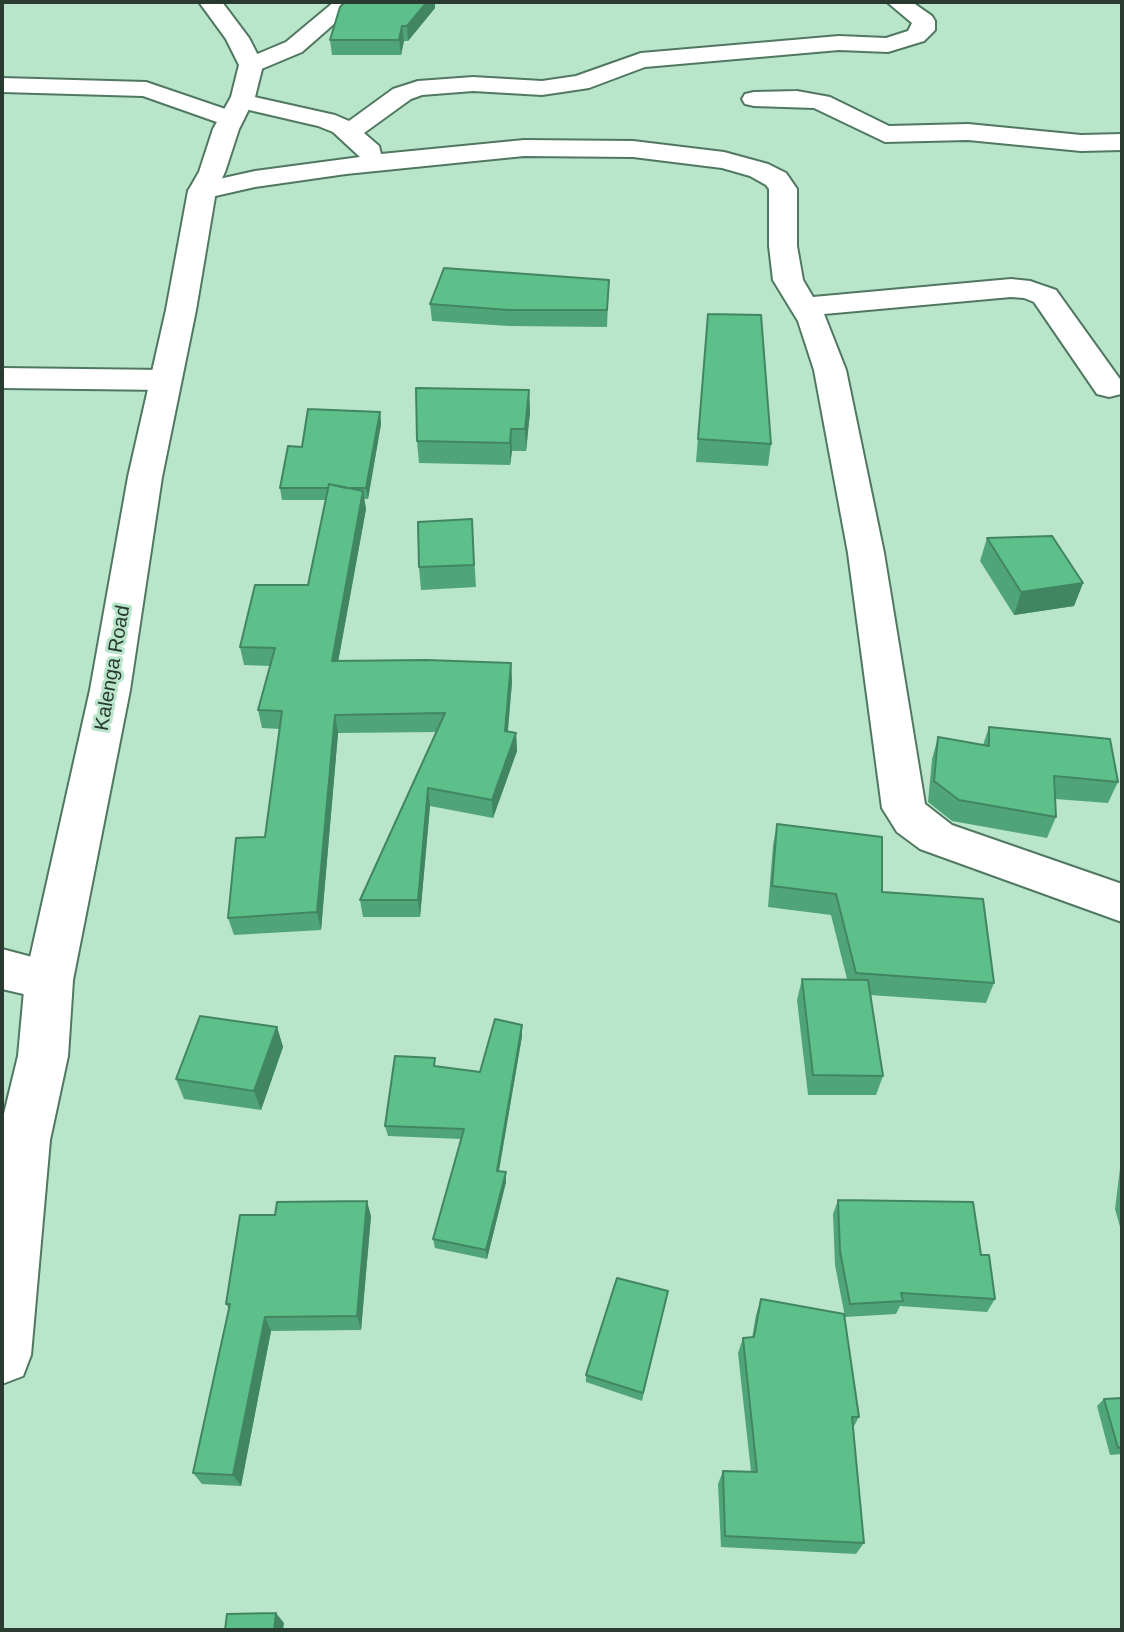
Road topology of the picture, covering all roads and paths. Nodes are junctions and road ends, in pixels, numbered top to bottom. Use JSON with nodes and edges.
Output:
{"nodes":[{"id":1,"x":210,"y":2,"type":"edge"},
{"id":2,"x":348,"y":2,"type":"edge"},
{"id":3,"x":898,"y":2,"type":"edge"},
{"id":4,"x":2,"y":85,"type":"edge"},
{"id":5,"x":241,"y":95,"type":"junction"},
{"id":6,"x":754,"y":99,"type":"dead end"},
{"id":7,"x":348,"y":133,"type":"junction"},
{"id":8,"x":1122,"y":142,"type":"edge"},
{"id":9,"x":381,"y":162,"type":"junction"},
{"id":10,"x":202,"y":191,"type":"junction"},
{"id":11,"x":804,"y":307,"type":"junction"},
{"id":12,"x":2,"y":378,"type":"edge"},
{"id":13,"x":165,"y":380,"type":"junction"},
{"id":14,"x":1109,"y":387,"type":"dead end"},
{"id":15,"x":1122,"y":903,"type":"edge"},
{"id":16,"x":2,"y":969,"type":"edge"},
{"id":17,"x":49,"y":980,"type":"junction"},
{"id":18,"x":13,"y":1138,"type":"edge"},
{"id":19,"x":2,"y":1355,"type":"edge"}],
"edges":[{"from":1,"to":5,"type":"street"},
{"from":2,"to":5,"type":"street"},
{"from":3,"to":7,"type":"street"},
{"from":4,"to":5,"type":"street"},
{"from":5,"to":7,"type":"street"},
{"from":5,"to":10,"type":"street","name":"Kalenga Road"},
{"from":6,"to":8,"type":"street"},
{"from":7,"to":9,"type":"street"},
{"from":9,"to":10,"type":"street"},
{"from":9,"to":11,"type":"street"},
{"from":10,"to":13,"type":"street","name":"Kalenga Road"},
{"from":11,"to":14,"type":"street"},
{"from":11,"to":15,"type":"street"},
{"from":12,"to":13,"type":"street"},
{"from":13,"to":17,"type":"street","name":"Kalenga Road"},
{"from":16,"to":17,"type":"street"},
{"from":17,"to":18,"type":"street","name":"Kalenga Road"},
{"from":18,"to":19,"type":"street","name":"Kalenga Road"}]}
